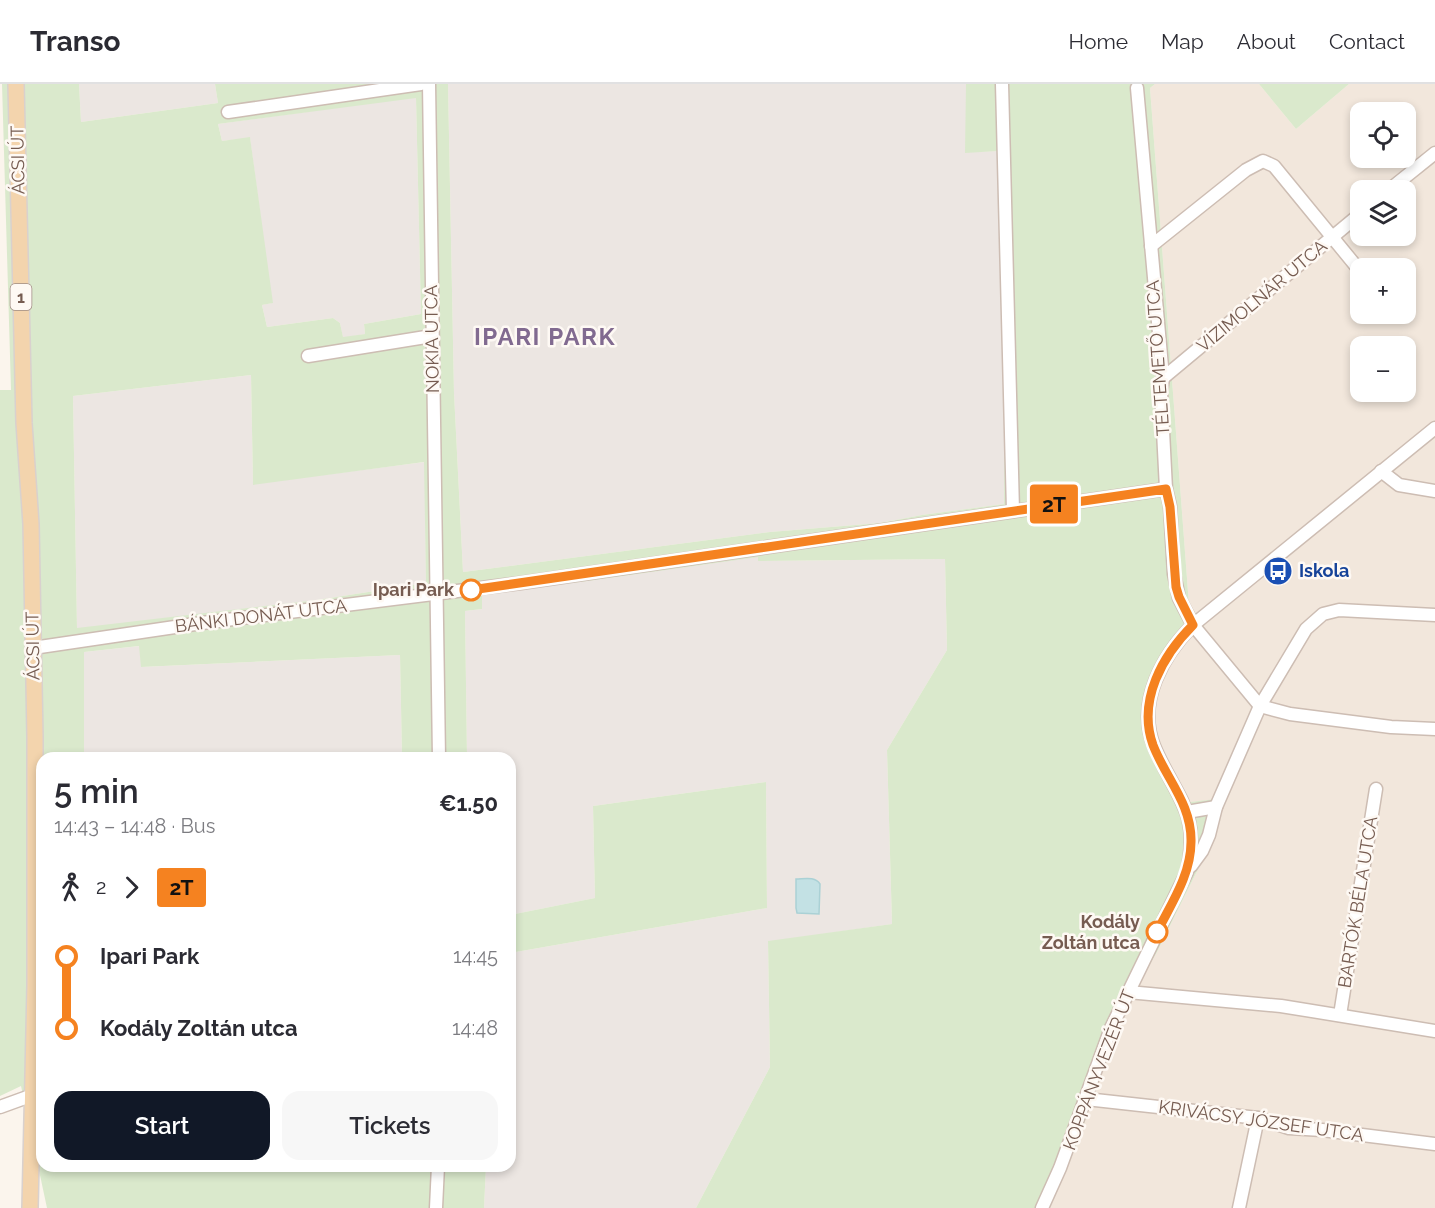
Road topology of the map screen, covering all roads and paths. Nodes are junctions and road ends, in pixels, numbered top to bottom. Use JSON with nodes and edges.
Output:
{"nodes":[{"id":1,"x":16,"y":84,"type":"edge"},
{"id":2,"x":421,"y":84,"type":"edge"},
{"id":3,"x":429,"y":84,"type":"edge"},
{"id":4,"x":1002,"y":84,"type":"edge"},
{"id":5,"x":1137,"y":88,"type":"dead end"},
{"id":6,"x":228,"y":112,"type":"dead end"},
{"id":7,"x":1435,"y":153,"type":"edge"},
{"id":8,"x":1401,"y":180,"type":"edge"},
{"id":9,"x":1350,"y":222,"type":"edge"},
{"id":10,"x":1333,"y":236,"type":"junction"},
{"id":11,"x":1151,"y":246,"type":"junction"},
{"id":12,"x":1350,"y":258,"type":"edge"},
{"id":13,"x":432,"y":336,"type":"junction"},
{"id":14,"x":308,"y":356,"type":"dead end"},
{"id":15,"x":1163,"y":378,"type":"junction"},
{"id":16,"x":1435,"y":428,"type":"edge"},
{"id":17,"x":1381,"y":471,"type":"junction"},
{"id":18,"x":1166,"y":489,"type":"junction"},
{"id":19,"x":1435,"y":491,"type":"edge"},
{"id":20,"x":1013,"y":510,"type":"junction"},
{"id":21,"x":435,"y":593,"type":"junction"},
{"id":22,"x":1435,"y":615,"type":"edge"},
{"id":23,"x":1193,"y":625,"type":"junction"},
{"id":24,"x":33,"y":648,"type":"junction"},
{"id":25,"x":1260,"y":706,"type":"junction"},
{"id":26,"x":1435,"y":729,"type":"edge"},
{"id":27,"x":439,"y":752,"type":"edge"},
{"id":28,"x":1376,"y":789,"type":"dead end"},
{"id":29,"x":1216,"y":807,"type":"junction"},
{"id":30,"x":1187,"y":812,"type":"junction"},
{"id":31,"x":1187,"y":872,"type":"junction"},
{"id":32,"x":1128,"y":992,"type":"junction"},
{"id":33,"x":1340,"y":1015,"type":"junction"},
{"id":34,"x":1435,"y":1031,"type":"edge"},
{"id":35,"x":33,"y":1095,"type":"junction"},
{"id":36,"x":1086,"y":1099,"type":"junction"},
{"id":37,"x":0,"y":1107,"type":"edge"},
{"id":38,"x":1258,"y":1118,"type":"junction"},
{"id":39,"x":1435,"y":1144,"type":"edge"},
{"id":40,"x":438,"y":1172,"type":"edge"},
{"id":41,"x":30,"y":1208,"type":"edge"},
{"id":42,"x":436,"y":1208,"type":"edge"},
{"id":43,"x":1042,"y":1208,"type":"edge"},
{"id":44,"x":1239,"y":1208,"type":"edge"}],
"edges":[{"from":1,"to":24,"type":"main road","name":"ÁCSI ÚT","number":"1"},
{"from":2,"to":6,"type":"street"},
{"from":3,"to":13,"type":"street","name":"NOKIA UTCA"},
{"from":4,"to":20,"type":"street"},
{"from":5,"to":11,"type":"street","name":"TÉLTEMETŐ UTCA"},
{"from":7,"to":8,"type":"street"},
{"from":9,"to":10,"type":"street","name":"VÍZIMOLNÁR UTCA"},
{"from":10,"to":11,"type":"street"},
{"from":10,"to":12,"type":"street"},
{"from":10,"to":15,"type":"street","name":"VÍZIMOLNÁR UTCA"},
{"from":11,"to":15,"type":"street","name":"TÉLTEMETŐ UTCA"},
{"from":13,"to":14,"type":"street"},
{"from":13,"to":21,"type":"street","name":"NOKIA UTCA"},
{"from":15,"to":18,"type":"street","name":"TÉLTEMETŐ UTCA"},
{"from":16,"to":17,"type":"street","name":"KOPPÁNYVEZÉR ÚT"},
{"from":17,"to":19,"type":"street"},
{"from":17,"to":23,"type":"street","name":"KOPPÁNYVEZÉR ÚT"},
{"from":18,"to":20,"type":"street","name":"BÁNKI DONÁT UTCA"},
{"from":18,"to":23,"type":"street","name":"TÉLTEMETŐ UTCA"},
{"from":20,"to":21,"type":"street","name":"BÁNKI DONÁT UTCA"},
{"from":21,"to":24,"type":"street","name":"BÁNKI DONÁT UTCA"},
{"from":21,"to":27,"type":"street","name":"NOKIA UTCA"},
{"from":22,"to":25,"type":"street"},
{"from":23,"to":25,"type":"street","name":"TÉLTEMETŐ UTCA"},
{"from":23,"to":30,"type":"street","name":"KOPPÁNYVEZÉR ÚT"},
{"from":24,"to":35,"type":"main road","name":"ÁCSI ÚT","number":"1"},
{"from":25,"to":26,"type":"street"},
{"from":25,"to":29,"type":"street"},
{"from":28,"to":33,"type":"street","name":"BARTÓK BÉLA UTCA"},
{"from":29,"to":30,"type":"street"},
{"from":29,"to":31,"type":"street"},
{"from":30,"to":31,"type":"street","name":"KOPPÁNYVEZÉR ÚT"},
{"from":31,"to":32,"type":"street","name":"KOPPÁNYVEZÉR ÚT"},
{"from":32,"to":33,"type":"street"},
{"from":32,"to":36,"type":"street","name":"KOPPÁNYVEZÉR ÚT"},
{"from":33,"to":34,"type":"street"},
{"from":35,"to":37,"type":"street"},
{"from":35,"to":41,"type":"main road","name":"ÁCSI ÚT","number":"1"},
{"from":36,"to":38,"type":"street","name":"KRIVÁCSY JÓZSEF UTCA"},
{"from":36,"to":43,"type":"street","name":"KOPPÁNYVEZÉR ÚT"},
{"from":38,"to":39,"type":"street","name":"KRIVÁCSY JÓZSEF UTCA"},
{"from":38,"to":44,"type":"street"},
{"from":40,"to":42,"type":"street"}]}
